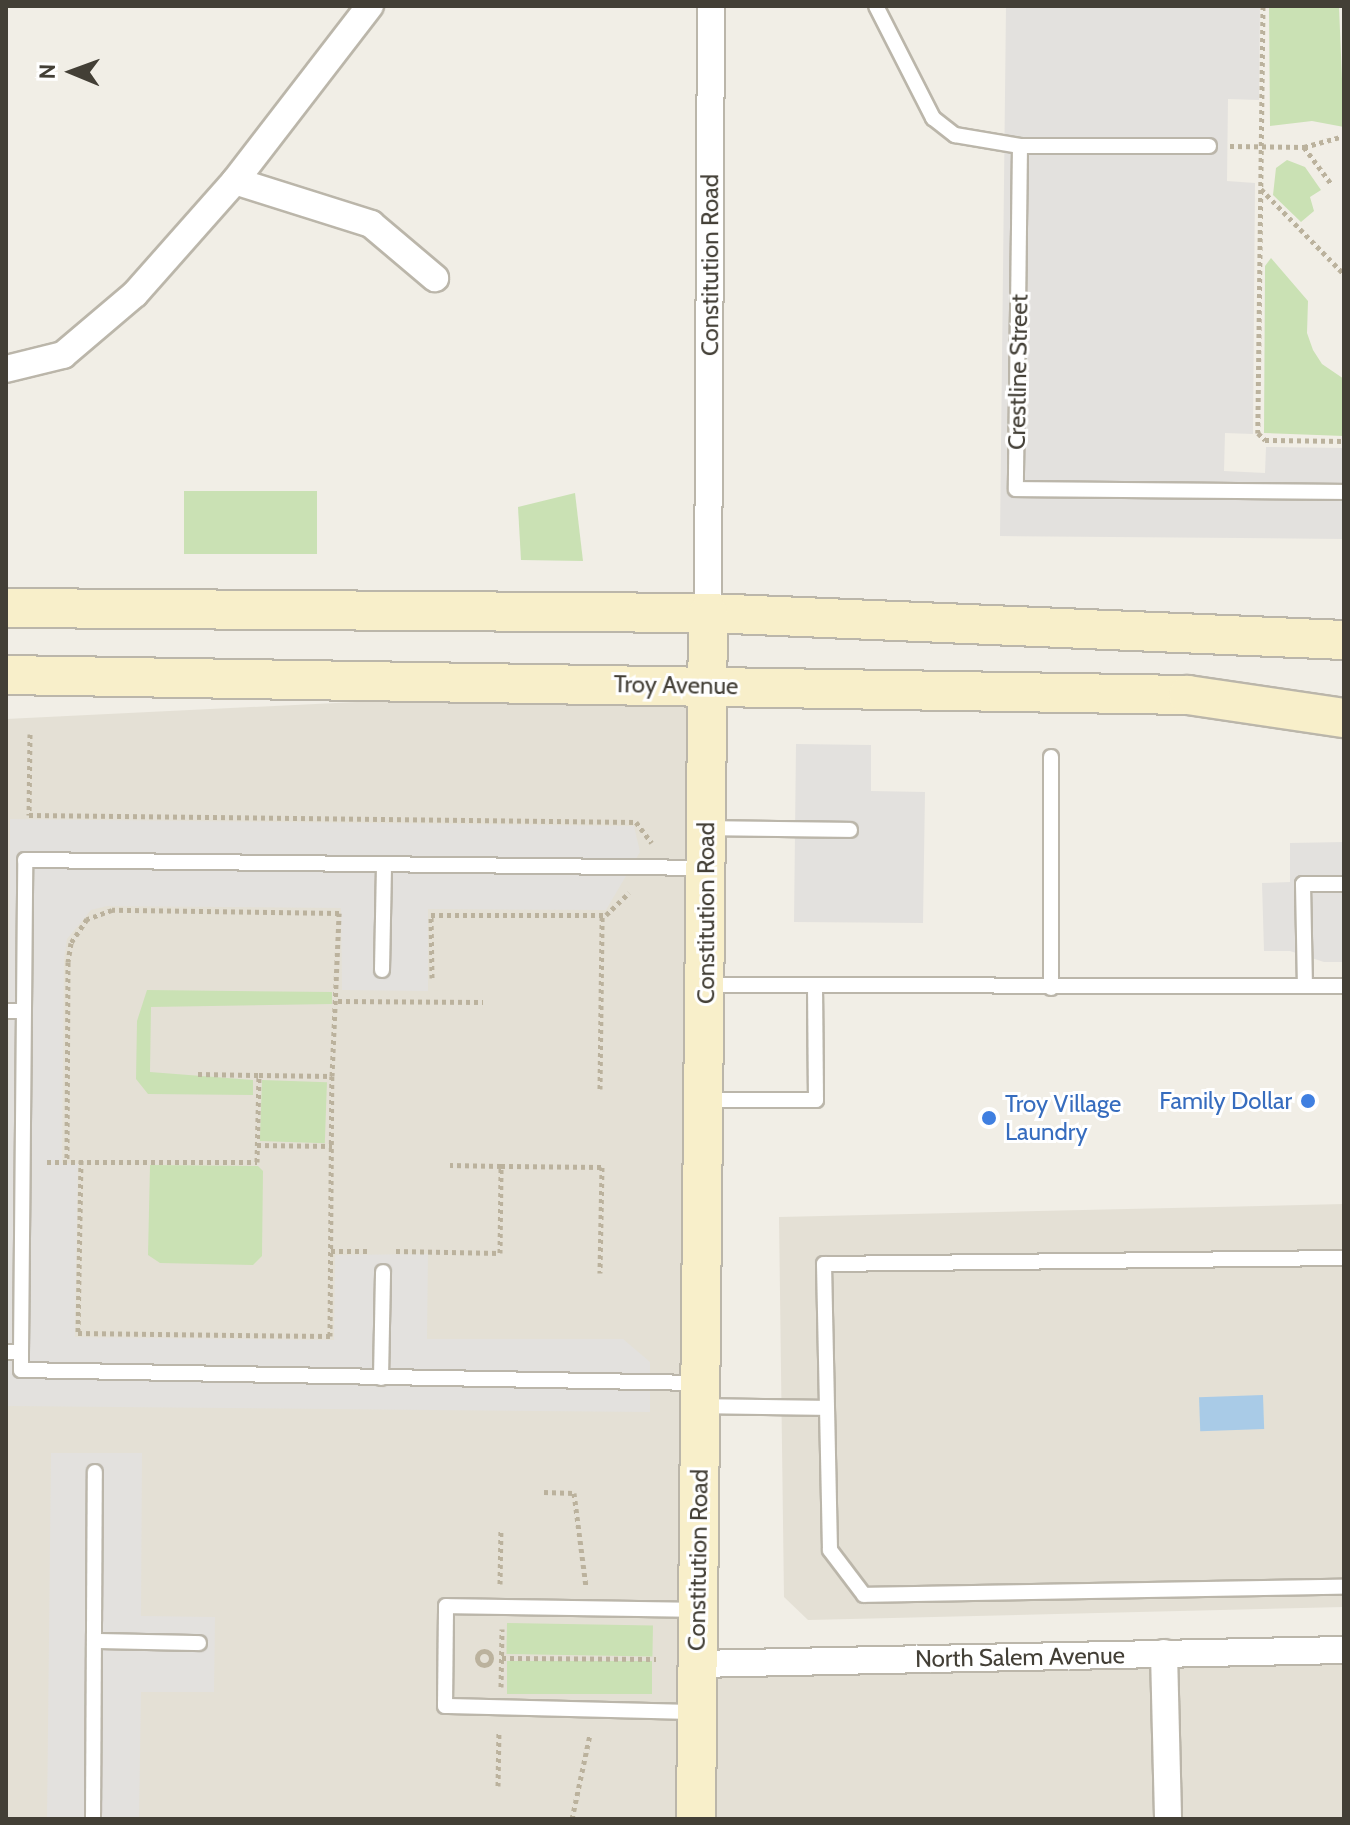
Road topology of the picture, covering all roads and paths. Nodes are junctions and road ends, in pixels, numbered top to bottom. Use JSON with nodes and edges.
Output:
{"nodes":[{"id":1,"x":370,"y":6,"type":"edge"},
{"id":2,"x":711,"y":6,"type":"edge"},
{"id":3,"x":876,"y":6,"type":"edge"},
{"id":4,"x":1263,"y":6,"type":"edge"},
{"id":5,"x":1344,"y":136,"type":"edge"},
{"id":6,"x":1020,"y":146,"type":"junction"},
{"id":7,"x":1209,"y":146,"type":"joint"},
{"id":8,"x":1262,"y":146,"type":"junction"},
{"id":9,"x":1304,"y":147,"type":"junction"},
{"id":10,"x":235,"y":181,"type":"junction"},
{"id":11,"x":1332,"y":185,"type":"dead end"},
{"id":12,"x":1261,"y":189,"type":"junction"},
{"id":13,"x":1344,"y":274,"type":"edge"},
{"id":14,"x":435,"y":278,"type":"dead end"},
{"id":15,"x":6,"y":369,"type":"edge"},
{"id":16,"x":1344,"y":441,"type":"edge"},
{"id":17,"x":1344,"y":492,"type":"edge"},
{"id":18,"x":6,"y":608,"type":"edge"},
{"id":19,"x":708,"y":613,"type":"junction"},
{"id":20,"x":1344,"y":640,"type":"edge"},
{"id":21,"x":6,"y":675,"type":"edge"},
{"id":22,"x":707,"y":685,"type":"junction"},
{"id":23,"x":1344,"y":718,"type":"edge"},
{"id":24,"x":30,"y":734,"type":"dead end"},
{"id":25,"x":1051,"y":757,"type":"dead end"},
{"id":26,"x":706,"y":828,"type":"junction"},
{"id":27,"x":850,"y":830,"type":"dead end"},
{"id":28,"x":661,"y":845,"type":"dead end"},
{"id":29,"x":384,"y":864,"type":"junction"},
{"id":30,"x":706,"y":868,"type":"junction"},
{"id":31,"x":1344,"y":884,"type":"edge"},
{"id":32,"x":641,"y":893,"type":"dead end"},
{"id":33,"x":602,"y":915,"type":"junction"},
{"id":34,"x":382,"y":970,"type":"dead end"},
{"id":35,"x":432,"y":978,"type":"dead end"},
{"id":36,"x":705,"y":985,"type":"junction"},
{"id":37,"x":815,"y":986,"type":"junction"},
{"id":38,"x":1305,"y":986,"type":"junction"},
{"id":39,"x":1344,"y":986,"type":"edge"},
{"id":40,"x":1051,"y":988,"type":"junction"},
{"id":41,"x":338,"y":1001,"type":"junction"},
{"id":42,"x":483,"y":1002,"type":"dead end"},
{"id":43,"x":6,"y":1011,"type":"edge"},
{"id":44,"x":23,"y":1011,"type":"junction"},
{"id":45,"x":198,"y":1074,"type":"dead end"},
{"id":46,"x":259,"y":1075,"type":"junction"},
{"id":47,"x":332,"y":1076,"type":"junction"},
{"id":48,"x":600,"y":1089,"type":"dead end"},
{"id":49,"x":705,"y":1100,"type":"junction"},
{"id":50,"x":257,"y":1145,"type":"junction"},
{"id":51,"x":332,"y":1146,"type":"junction"},
{"id":52,"x":81,"y":1160,"type":"junction"},
{"id":53,"x":450,"y":1165,"type":"dead end"},
{"id":54,"x":501,"y":1166,"type":"junction"},
{"id":55,"x":331,"y":1251,"type":"junction"},
{"id":56,"x":377,"y":1251,"type":"dead end"},
{"id":57,"x":393,"y":1251,"type":"dead end"},
{"id":58,"x":1344,"y":1258,"type":"edge"},
{"id":59,"x":383,"y":1272,"type":"dead end"},
{"id":60,"x":600,"y":1273,"type":"dead end"},
{"id":61,"x":14,"y":1352,"type":"edge"},
{"id":62,"x":381,"y":1378,"type":"junction"},
{"id":63,"x":700,"y":1395,"type":"junction"},
{"id":64,"x":826,"y":1408,"type":"junction"},
{"id":65,"x":95,"y":1472,"type":"dead end"},
{"id":66,"x":544,"y":1492,"type":"dead end"},
{"id":67,"x":501,"y":1529,"type":"dead end"},
{"id":68,"x":1344,"y":1587,"type":"edge"},
{"id":69,"x":500,"y":1607,"type":"junction"},
{"id":70,"x":588,"y":1608,"type":"junction"},
{"id":71,"x":698,"y":1610,"type":"junction"},
{"id":72,"x":487,"y":1625,"type":"dead end"},
{"id":73,"x":499,"y":1625,"type":"junction"},
{"id":74,"x":94,"y":1641,"type":"junction"},
{"id":75,"x":199,"y":1643,"type":"dead end"},
{"id":76,"x":1344,"y":1650,"type":"edge"},
{"id":77,"x":1164,"y":1653,"type":"junction"},
{"id":78,"x":502,"y":1658,"type":"junction"},
{"id":79,"x":656,"y":1659,"type":"dead end"},
{"id":80,"x":697,"y":1664,"type":"junction"},
{"id":81,"x":486,"y":1691,"type":"dead end"},
{"id":82,"x":499,"y":1691,"type":"junction"},
{"id":83,"x":499,"y":1707,"type":"junction"},
{"id":84,"x":595,"y":1709,"type":"junction"},
{"id":85,"x":696,"y":1712,"type":"junction"},
{"id":86,"x":498,"y":1786,"type":"dead end"},
{"id":87,"x":93,"y":1819,"type":"edge"},
{"id":88,"x":572,"y":1819,"type":"edge"},
{"id":89,"x":696,"y":1819,"type":"edge"},
{"id":90,"x":1168,"y":1819,"type":"edge"}],
"edges":[{"from":1,"to":10,"type":"street"},
{"from":2,"to":19,"type":"street","name":"Constitution Road"},
{"from":3,"to":6,"type":"lane"},
{"from":4,"to":8,"type":"path"},
{"from":5,"to":9,"type":"path"},
{"from":6,"to":7,"type":"lane"},
{"from":6,"to":17,"type":"lane","name":"Crestline Street"},
{"from":7,"to":8,"type":"path"},
{"from":8,"to":9,"type":"path"},
{"from":8,"to":12,"type":"path"},
{"from":9,"to":11,"type":"path"},
{"from":10,"to":14,"type":"street"},
{"from":10,"to":15,"type":"street"},
{"from":12,"to":13,"type":"path"},
{"from":12,"to":16,"type":"path"},
{"from":18,"to":19,"type":"main road"},
{"from":19,"to":20,"type":"main road"},
{"from":19,"to":22,"type":"main road","name":"Constitution Road"},
{"from":21,"to":22,"type":"main road","name":"Troy Avenue"},
{"from":22,"to":23,"type":"main road","name":"Troy Avenue"},
{"from":22,"to":26,"type":"main road","name":"Constitution Road"},
{"from":24,"to":28,"type":"path"},
{"from":25,"to":40,"type":"lane"},
{"from":26,"to":27,"type":"lane"},
{"from":26,"to":30,"type":"main road","name":"Constitution Road"},
{"from":29,"to":30,"type":"lane"},
{"from":29,"to":34,"type":"lane"},
{"from":29,"to":44,"type":"lane"},
{"from":30,"to":36,"type":"main road","name":"Constitution Road"},
{"from":31,"to":38,"type":"lane"},
{"from":32,"to":33,"type":"path"},
{"from":33,"to":35,"type":"path"},
{"from":33,"to":48,"type":"path"},
{"from":36,"to":37,"type":"lane"},
{"from":36,"to":49,"type":"main road","name":"Constitution Road"},
{"from":37,"to":40,"type":"lane"},
{"from":37,"to":49,"type":"lane"},
{"from":38,"to":39,"type":"lane"},
{"from":38,"to":40,"type":"lane"},
{"from":41,"to":42,"type":"path"},
{"from":41,"to":47,"type":"path"},
{"from":41,"to":52,"type":"path"},
{"from":43,"to":44,"type":"lane"},
{"from":44,"to":61,"type":"lane"},
{"from":45,"to":46,"type":"path"},
{"from":46,"to":47,"type":"path"},
{"from":46,"to":50,"type":"path"},
{"from":47,"to":51,"type":"path"},
{"from":49,"to":63,"type":"main road","name":"Constitution Road"},
{"from":50,"to":51,"type":"path"},
{"from":50,"to":52,"type":"path"},
{"from":51,"to":55,"type":"path"},
{"from":52,"to":55,"type":"path"},
{"from":53,"to":54,"type":"path"},
{"from":54,"to":57,"type":"path"},
{"from":54,"to":60,"type":"path"},
{"from":55,"to":56,"type":"path"},
{"from":58,"to":64,"type":"lane"},
{"from":59,"to":62,"type":"lane"},
{"from":61,"to":62,"type":"lane"},
{"from":62,"to":63,"type":"lane"},
{"from":63,"to":64,"type":"lane"},
{"from":63,"to":71,"type":"main road","name":"Constitution Road"},
{"from":64,"to":68,"type":"lane"},
{"from":65,"to":74,"type":"lane"},
{"from":66,"to":70,"type":"path"},
{"from":67,"to":69,"type":"path"},
{"from":69,"to":70,"type":"lane"},
{"from":69,"to":73,"type":"path"},
{"from":69,"to":83,"type":"lane"},
{"from":70,"to":71,"type":"lane"},
{"from":71,"to":80,"type":"main road","name":"Constitution Road"},
{"from":72,"to":73,"type":"path"},
{"from":73,"to":78,"type":"path"},
{"from":74,"to":75,"type":"lane"},
{"from":74,"to":87,"type":"lane"},
{"from":76,"to":77,"type":"street","name":"North Salem Avenue"},
{"from":77,"to":80,"type":"street","name":"North Salem Avenue"},
{"from":77,"to":90,"type":"street"},
{"from":78,"to":79,"type":"path"},
{"from":78,"to":82,"type":"path"},
{"from":80,"to":85,"type":"main road","name":"Constitution Road"},
{"from":81,"to":82,"type":"path"},
{"from":82,"to":83,"type":"path"},
{"from":83,"to":84,"type":"lane"},
{"from":83,"to":86,"type":"path"},
{"from":84,"to":85,"type":"lane"},
{"from":84,"to":88,"type":"path"},
{"from":85,"to":89,"type":"main road","name":"Constitution Road"}]}
